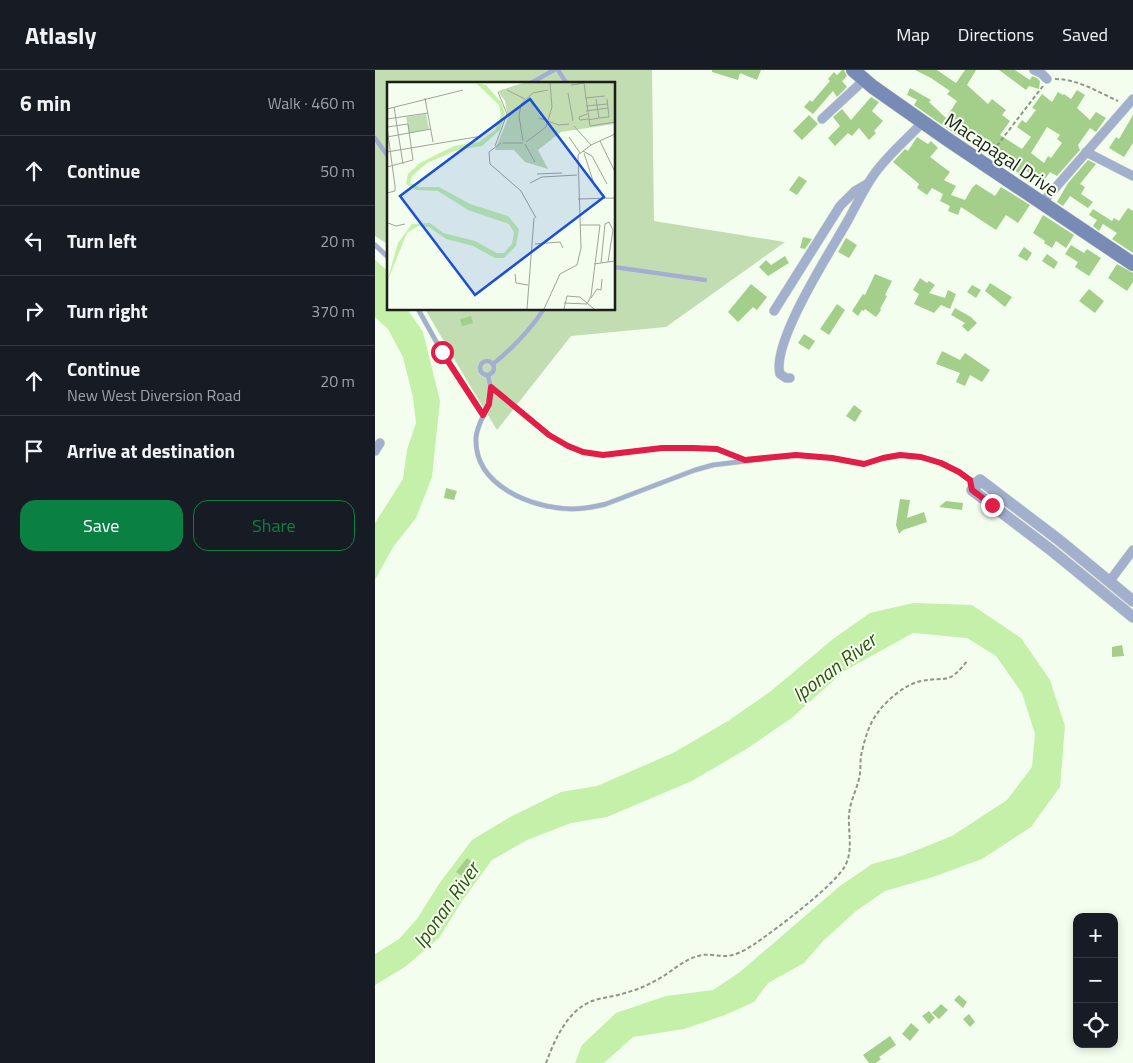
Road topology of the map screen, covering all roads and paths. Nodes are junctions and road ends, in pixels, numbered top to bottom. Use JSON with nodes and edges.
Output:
{"nodes":[{"id":1,"x":554,"y":70,"type":"edge"},
{"id":2,"x":558,"y":70,"type":"edge"},
{"id":3,"x":853,"y":70,"type":"edge"},
{"id":4,"x":1034,"y":70,"type":"edge"},
{"id":5,"x":1047,"y":79,"type":"junction"},
{"id":6,"x":864,"y":80,"type":"junction"},
{"id":7,"x":533,"y":82,"type":"edge"},
{"id":8,"x":566,"y":82,"type":"edge"},
{"id":9,"x":1130,"y":102,"type":"edge"},
{"id":10,"x":823,"y":119,"type":"dead end"},
{"id":11,"x":923,"y":122,"type":"junction"},
{"id":12,"x":375,"y":138,"type":"edge"},
{"id":13,"x":1086,"y":152,"type":"junction"},
{"id":14,"x":387,"y":155,"type":"edge"},
{"id":15,"x":983,"y":164,"type":"junction"},
{"id":16,"x":1133,"y":176,"type":"edge"},
{"id":17,"x":867,"y":184,"type":"junction"},
{"id":18,"x":1041,"y":203,"type":"junction"},
{"id":19,"x":375,"y":245,"type":"edge"},
{"id":20,"x":387,"y":256,"type":"edge"},
{"id":21,"x":1133,"y":264,"type":"edge"},
{"id":22,"x":615,"y":267,"type":"edge"},
{"id":23,"x":705,"y":280,"type":"dead end"},
{"id":24,"x":419,"y":310,"type":"edge"},
{"id":25,"x":544,"y":310,"type":"edge"},
{"id":26,"x":774,"y":311,"type":"dead end"},
{"id":27,"x":493,"y":364,"type":"junction"},
{"id":28,"x":488,"y":376,"type":"junction"},
{"id":29,"x":790,"y":378,"type":"dead end"},
{"id":30,"x":491,"y":387,"type":"junction"},
{"id":31,"x":483,"y":415,"type":"junction"},
{"id":32,"x":745,"y":460,"type":"junction"},
{"id":33,"x":974,"y":483,"type":"junction"},
{"id":34,"x":1133,"y":550,"type":"edge"},
{"id":35,"x":1109,"y":582,"type":"junction"},
{"id":36,"x":1133,"y":601,"type":"edge"},
{"id":37,"x":1133,"y":617,"type":"edge"},
{"id":38,"x":967,"y":661,"type":"dead end"},
{"id":39,"x":546,"y":1063,"type":"edge"}],
"edges":[{"from":1,"to":7,"type":"lane"},
{"from":2,"to":8,"type":"lane"},
{"from":3,"to":6,"type":"main road","name":"Macapagal Drive"},
{"from":4,"to":5,"type":"street"},
{"from":5,"to":9,"type":"path"},
{"from":5,"to":15,"type":"path"},
{"from":6,"to":10,"type":"street"},
{"from":6,"to":11,"type":"main road","name":"Macapagal Drive"},
{"from":9,"to":13,"type":"street"},
{"from":11,"to":15,"type":"main road","name":"Macapagal Drive"},
{"from":11,"to":17,"type":"street"},
{"from":12,"to":14,"type":"lane"},
{"from":13,"to":16,"type":"street"},
{"from":13,"to":18,"type":"street"},
{"from":15,"to":18,"type":"main road","name":"Macapagal Drive"},
{"from":17,"to":26,"type":"street"},
{"from":17,"to":29,"type":"street"},
{"from":18,"to":21,"type":"main road","name":"Macapagal Drive"},
{"from":19,"to":20,"type":"lane"},
{"from":22,"to":23,"type":"lane"},
{"from":24,"to":31,"type":"lane"},
{"from":25,"to":27,"type":"lane"},
{"from":27,"to":28,"type":"lane"},
{"from":27,"to":28,"type":"lane"},
{"from":28,"to":30,"type":"lane"},
{"from":30,"to":31,"type":"lane"},
{"from":30,"to":32,"type":"path"},
{"from":31,"to":32,"type":"lane"},
{"from":32,"to":33,"type":"lane"},
{"from":33,"to":35,"type":"street"},
{"from":33,"to":37,"type":"street"},
{"from":34,"to":35,"type":"street"},
{"from":35,"to":36,"type":"street"},
{"from":38,"to":39,"type":"path"}]}
